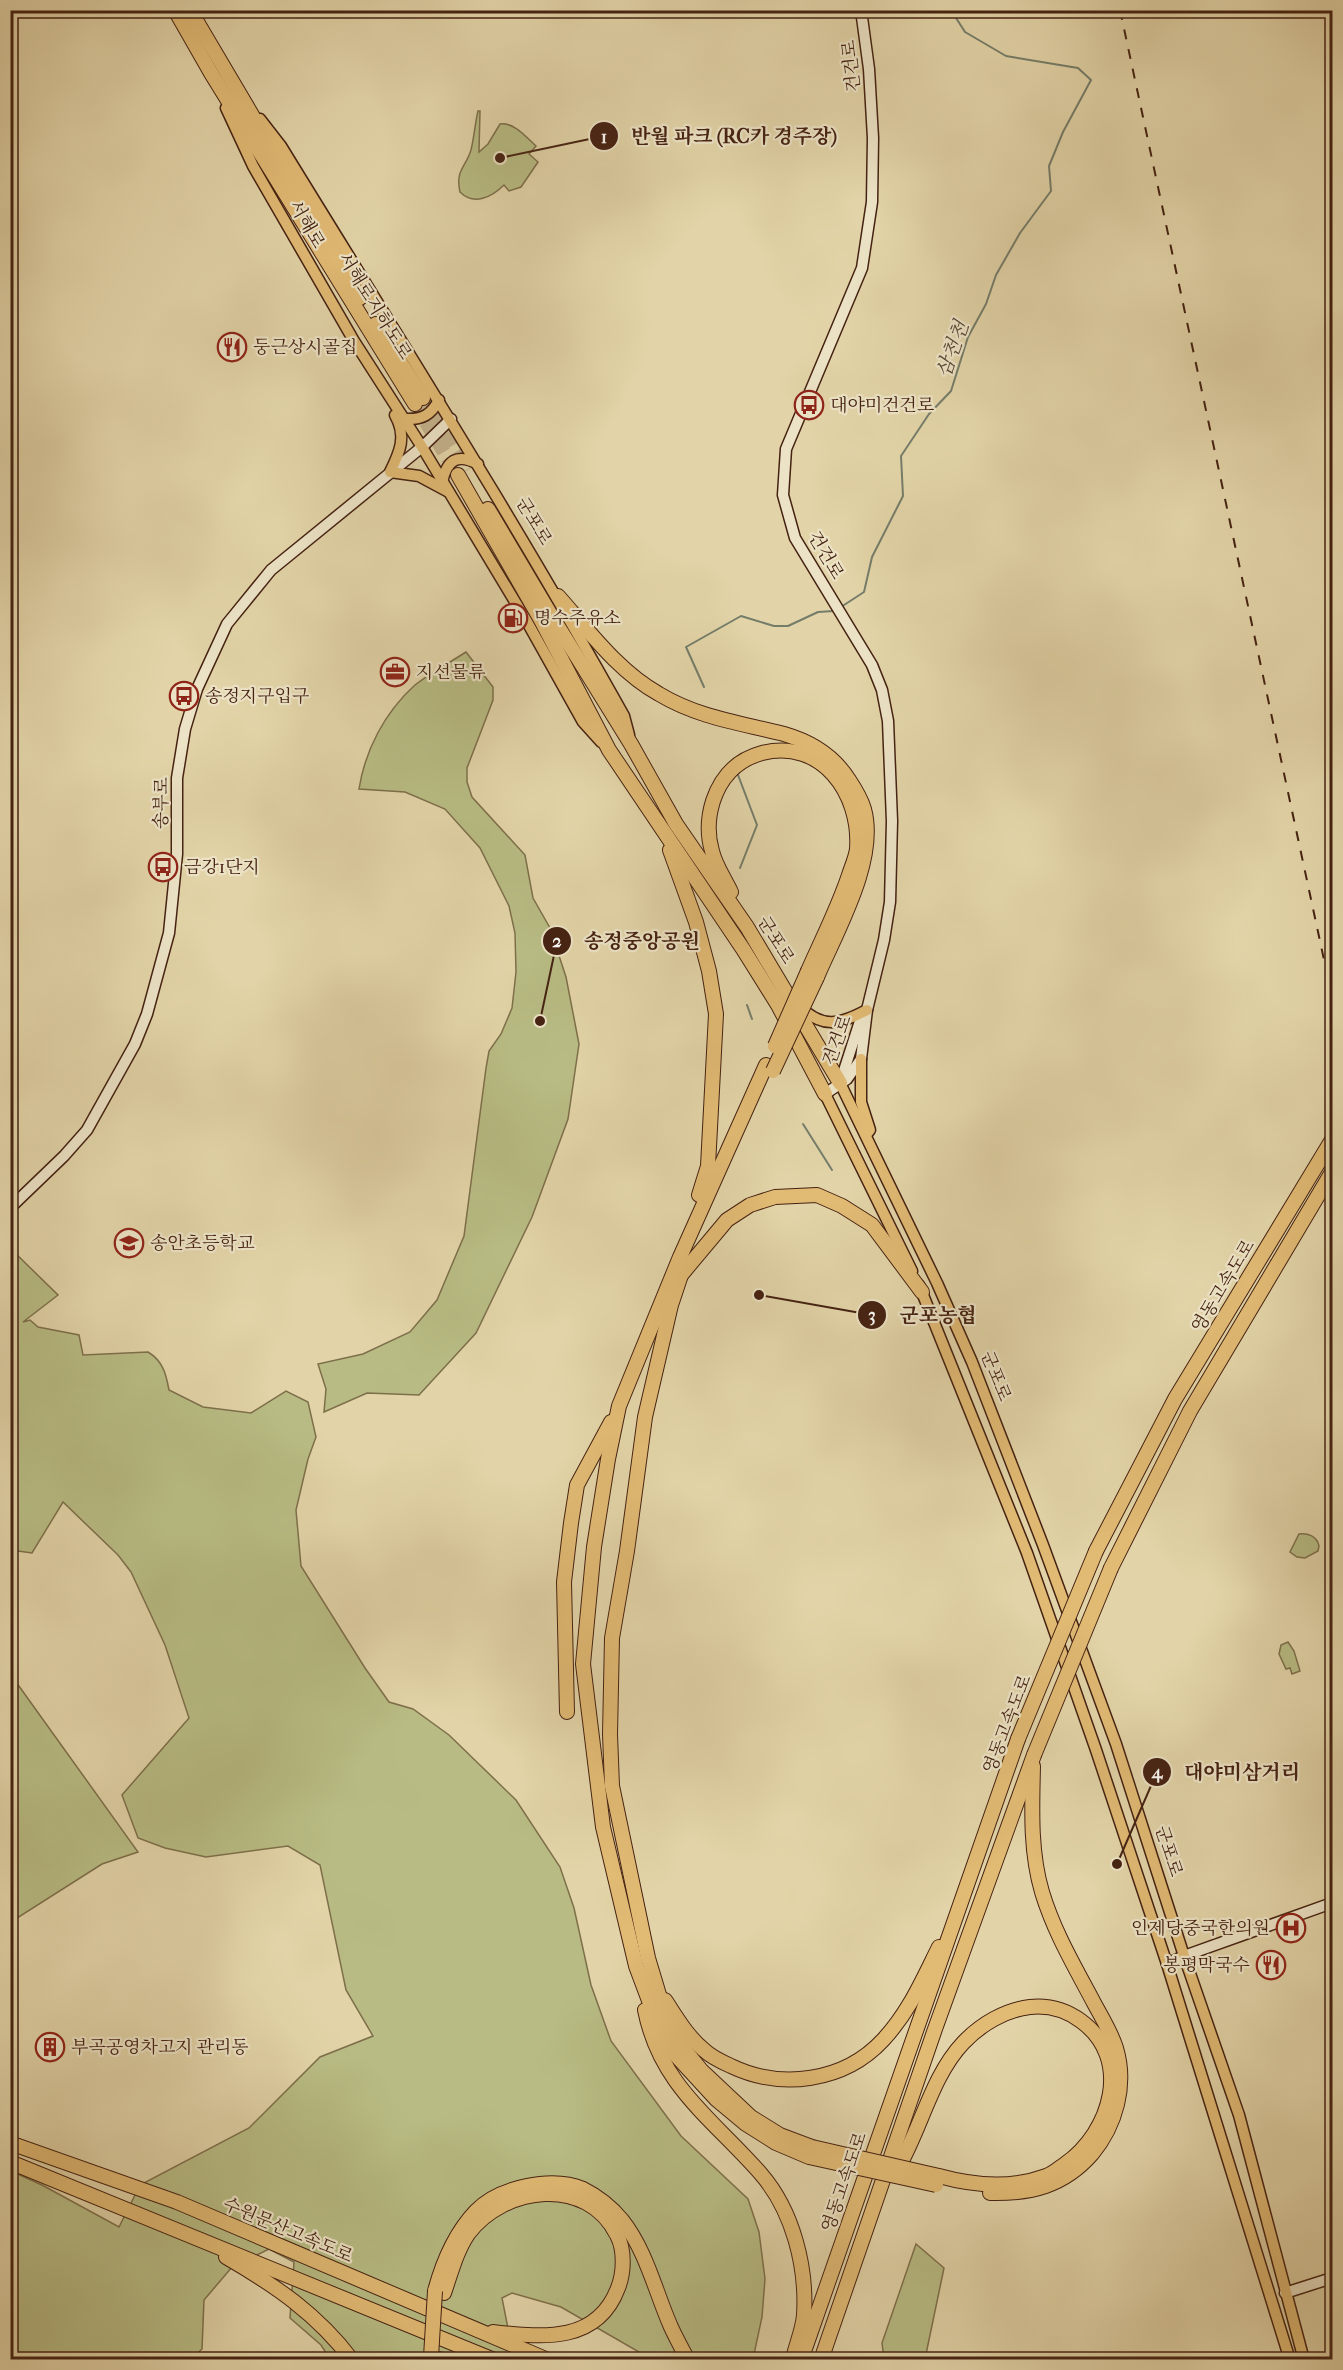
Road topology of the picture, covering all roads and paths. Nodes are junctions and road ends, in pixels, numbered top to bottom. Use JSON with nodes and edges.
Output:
{"nodes":[{"id":1,"x":175,"y":10,"type":"edge"},
{"id":2,"x":190,"y":10,"type":"edge"},
{"id":3,"x":860,"y":11,"type":"edge"},
{"id":4,"x":211,"y":74,"type":"junction"},
{"id":5,"x":228,"y":77,"type":"junction"},
{"id":6,"x":354,"y":340,"type":"junction"},
{"id":7,"x":439,"y":400,"type":"junction"},
{"id":8,"x":405,"y":419,"type":"junction"},
{"id":9,"x":451,"y":419,"type":"junction"},
{"id":10,"x":422,"y":447,"type":"junction"},
{"id":11,"x":468,"y":470,"type":"junction"},
{"id":12,"x":390,"y":472,"type":"junction"},
{"id":13,"x":445,"y":487,"type":"junction"},
{"id":14,"x":558,"y":596,"type":"junction"},
{"id":15,"x":631,"y":744,"type":"junction"},
{"id":16,"x":609,"y":750,"type":"junction"},
{"id":17,"x":662,"y":829,"type":"junction"},
{"id":18,"x":747,"y":927,"type":"junction"},
{"id":19,"x":812,"y":974,"type":"junction"},
{"id":20,"x":790,"y":997,"type":"junction"},
{"id":21,"x":867,"y":1010,"type":"junction"},
{"id":22,"x":861,"y":1059,"type":"junction"},
{"id":23,"x":840,"y":1083,"type":"junction"},
{"id":24,"x":825,"y":1094,"type":"junction"},
{"id":25,"x":866,"y":1136,"type":"junction"},
{"id":26,"x":1332,"y":1140,"type":"edge"},
{"id":27,"x":1332,"y":1173,"type":"edge"},
{"id":28,"x":10,"y":1208,"type":"edge"},
{"id":29,"x":684,"y":1259,"type":"junction"},
{"id":30,"x":681,"y":1275,"type":"junction"},
{"id":31,"x":922,"y":1292,"type":"junction"},
{"id":32,"x":665,"y":1304,"type":"junction"},
{"id":33,"x":619,"y":1407,"type":"junction"},
{"id":34,"x":567,"y":1712,"type":"dead end"},
{"id":35,"x":1034,"y":1755,"type":"junction"},
{"id":36,"x":606,"y":1789,"type":"junction"},
{"id":37,"x":963,"y":1899,"type":"junction"},
{"id":38,"x":1332,"y":1904,"type":"edge"},
{"id":39,"x":1184,"y":1956,"type":"junction"},
{"id":40,"x":648,"y":1958,"type":"junction"},
{"id":41,"x":1167,"y":1964,"type":"junction"},
{"id":42,"x":636,"y":1966,"type":"junction"},
{"id":43,"x":10,"y":2142,"type":"edge"},
{"id":44,"x":810,"y":2152,"type":"junction"},
{"id":45,"x":10,"y":2162,"type":"edge"},
{"id":46,"x":938,"y":2181,"type":"junction"},
{"id":47,"x":873,"y":2207,"type":"junction"},
{"id":48,"x":177,"y":2230,"type":"junction"},
{"id":49,"x":1332,"y":2278,"type":"edge"},
{"id":50,"x":440,"y":2292,"type":"junction"},
{"id":51,"x":1285,"y":2293,"type":"junction"},
{"id":52,"x":478,"y":2330,"type":"junction"},
{"id":53,"x":435,"y":2359,"type":"edge"},
{"id":54,"x":352,"y":2360,"type":"edge"},
{"id":55,"x":494,"y":2360,"type":"edge"},
{"id":56,"x":548,"y":2360,"type":"edge"},
{"id":57,"x":688,"y":2360,"type":"edge"},
{"id":58,"x":793,"y":2360,"type":"edge"},
{"id":59,"x":801,"y":2360,"type":"edge"},
{"id":60,"x":821,"y":2360,"type":"edge"},
{"id":61,"x":1289,"y":2360,"type":"edge"},
{"id":62,"x":1304,"y":2360,"type":"edge"}],
"edges":[{"from":1,"to":4,"type":"highway","name":"서해로"},
{"from":2,"to":5,"type":"highway","name":"서해로"},
{"from":3,"to":21,"type":"main road","name":"건건로"},
{"from":4,"to":5,"type":"highway","name":"서해로지하도로"},
{"from":4,"to":6,"type":"main road","name":"서해로"},
{"from":5,"to":7,"type":"main road","name":"서해로"},
{"from":6,"to":8,"type":"main road","name":"서해로"},
{"from":6,"to":12,"type":"main road"},
{"from":7,"to":8,"type":"main road"},
{"from":7,"to":9,"type":"main road","name":"서해로"},
{"from":8,"to":10,"type":"main road","name":"서해로"},
{"from":9,"to":10,"type":"main road","name":"송부로"},
{"from":9,"to":11,"type":"main road","name":"군포로"},
{"from":10,"to":12,"type":"main road","name":"송부로"},
{"from":10,"to":13,"type":"main road","name":"군포로"},
{"from":11,"to":13,"type":"main road"},
{"from":11,"to":14,"type":"main road","name":"군포로"},
{"from":11,"to":15,"type":"highway"},
{"from":11,"to":16,"type":"highway"},
{"from":12,"to":13,"type":"main road"},
{"from":12,"to":28,"type":"main road","name":"송부로"},
{"from":13,"to":16,"type":"main road","name":"군포로"},
{"from":14,"to":15,"type":"main road","name":"군포로"},
{"from":14,"to":19,"type":"highway"},
{"from":15,"to":18,"type":"highway","name":"군포로"},
{"from":16,"to":17,"type":"highway","name":"군포로"},
{"from":17,"to":24,"type":"highway","name":"군포로"},
{"from":17,"to":29,"type":"highway"},
{"from":18,"to":19,"type":"highway"},
{"from":18,"to":20,"type":"highway","name":"군포로"},
{"from":19,"to":29,"type":"highway","bridge":true},
{"from":20,"to":21,"type":"main road"},
{"from":20,"to":23,"type":"highway","name":"군포로"},
{"from":21,"to":22,"type":"main road","name":"건건로"},
{"from":21,"to":23,"type":"main road","name":"건건로"},
{"from":22,"to":23,"type":"main road","name":"건건로"},
{"from":22,"to":25,"type":"main road"},
{"from":23,"to":24,"type":"main road","name":"건건로"},
{"from":23,"to":25,"type":"main road","name":"군포로"},
{"from":24,"to":31,"type":"main road","name":"군포로"},
{"from":25,"to":39,"type":"main road","name":"군포로"},
{"from":26,"to":37,"type":"highway","name":"영동고속도로","bridge":true},
{"from":27,"to":35,"type":"highway","name":"영동고속도로","bridge":true},
{"from":29,"to":30,"type":"highway"},
{"from":29,"to":32,"type":"highway"},
{"from":30,"to":31,"type":"highway"},
{"from":30,"to":32,"type":"highway"},
{"from":31,"to":41,"type":"main road","name":"군포로"},
{"from":32,"to":33,"type":"highway"},
{"from":32,"to":36,"type":"highway"},
{"from":33,"to":34,"type":"highway"},
{"from":33,"to":36,"type":"highway"},
{"from":35,"to":46,"type":"highway"},
{"from":35,"to":47,"type":"highway","name":"영동고속도로"},
{"from":36,"to":40,"type":"highway"},
{"from":36,"to":42,"type":"highway"},
{"from":37,"to":40,"type":"highway"},
{"from":37,"to":59,"type":"highway","name":"영동고속도로"},
{"from":38,"to":39,"type":"main road"},
{"from":39,"to":41,"type":"main road"},
{"from":39,"to":51,"type":"main road","name":"군포로"},
{"from":40,"to":44,"type":"highway"},
{"from":41,"to":61,"type":"main road","name":"군포로"},
{"from":42,"to":44,"type":"highway"},
{"from":42,"to":58,"type":"highway"},
{"from":43,"to":52,"type":"highway","name":"수원문산고속도로"},
{"from":44,"to":46,"type":"highway","bridge":true},
{"from":45,"to":48,"type":"highway"},
{"from":46,"to":47,"type":"highway"},
{"from":47,"to":60,"type":"highway","name":"영동고속도로"},
{"from":48,"to":54,"type":"highway"},
{"from":48,"to":55,"type":"highway"},
{"from":49,"to":51,"type":"main road"},
{"from":50,"to":52,"type":"highway"},
{"from":50,"to":53,"type":"highway"},
{"from":50,"to":57,"type":"highway"},
{"from":51,"to":62,"type":"main road","name":"군포로"},
{"from":52,"to":56,"type":"highway","name":"수원문산고속도로"}]}
